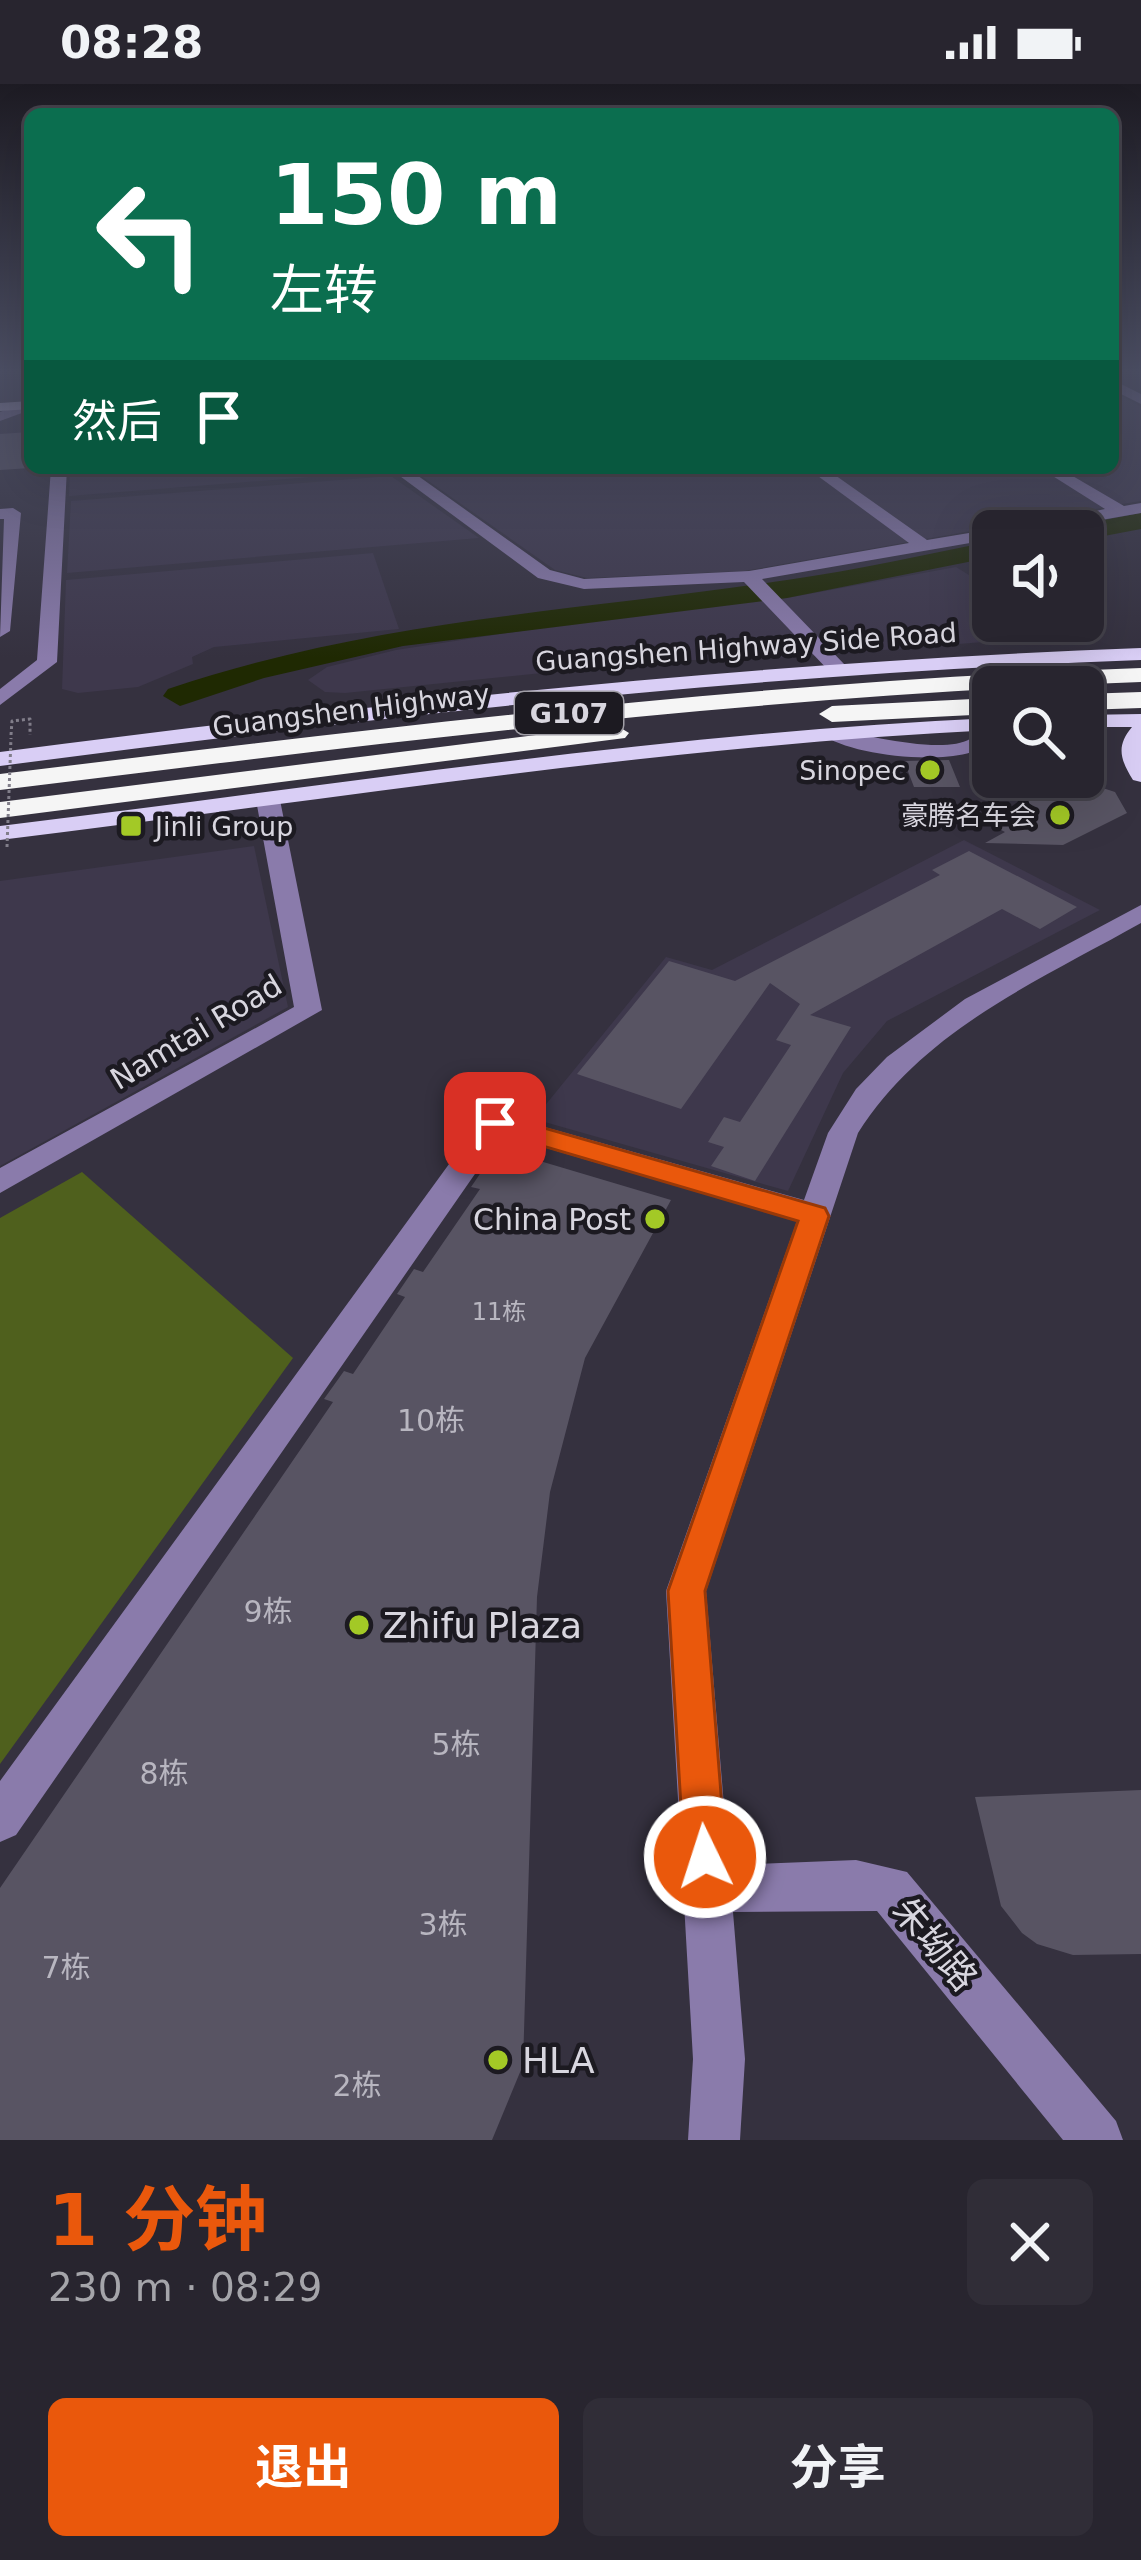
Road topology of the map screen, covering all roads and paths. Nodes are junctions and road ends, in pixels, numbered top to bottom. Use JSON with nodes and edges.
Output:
{"nodes":[{"id":1,"x":59,"y":474,"type":"edge"},
{"id":2,"x":405,"y":474,"type":"edge"},
{"id":3,"x":823,"y":474,"type":"edge"},
{"id":4,"x":1058,"y":474,"type":"edge"},
{"id":5,"x":1141,"y":508,"type":"edge"},
{"id":6,"x":1120,"y":512,"type":"junction"},
{"id":7,"x":0,"y":514,"type":"edge"},
{"id":8,"x":1104,"y":515,"type":"edge"},
{"id":9,"x":1141,"y":522,"type":"edge"},
{"id":10,"x":972,"y":538,"type":"edge"},
{"id":11,"x":925,"y":546,"type":"junction"},
{"id":12,"x":749,"y":576,"type":"junction"},
{"id":13,"x":0,"y":626,"type":"edge"},
{"id":14,"x":1141,"y":657,"type":"edge"},
{"id":15,"x":838,"y":669,"type":"junction"},
{"id":16,"x":1141,"y":675,"type":"edge"},
{"id":17,"x":1104,"y":679,"type":"edge"},
{"id":18,"x":1104,"y":685,"type":"edge"},
{"id":19,"x":972,"y":690,"type":"edge"},
{"id":20,"x":1104,"y":692,"type":"edge"},
{"id":21,"x":0,"y":699,"type":"edge"},
{"id":22,"x":1141,"y":700,"type":"edge"},
{"id":23,"x":972,"y":707,"type":"edge"},
{"id":24,"x":1141,"y":720,"type":"edge"},
{"id":25,"x":1104,"y":721,"type":"edge"},
{"id":26,"x":972,"y":727,"type":"edge"},
{"id":27,"x":1141,"y":730,"type":"edge"},
{"id":28,"x":30,"y":736,"type":"dead end"},
{"id":29,"x":0,"y":759,"type":"edge"},
{"id":30,"x":369,"y":764,"type":"junction"},
{"id":31,"x":481,"y":775,"type":"junction"},
{"id":32,"x":1141,"y":775,"type":"edge"},
{"id":33,"x":0,"y":782,"type":"edge"},
{"id":34,"x":268,"y":800,"type":"junction"},
{"id":35,"x":0,"y":810,"type":"edge"},
{"id":36,"x":3,"y":840,"type":"edge"},
{"id":37,"x":1141,"y":913,"type":"edge"},
{"id":38,"x":0,"y":1182,"type":"edge"},
{"id":39,"x":815,"y":1216,"type":"junction"},
{"id":40,"x":0,"y":1820,"type":"edge"},
{"id":41,"x":708,"y":1889,"type":"junction"},
{"id":42,"x":714,"y":2140,"type":"edge"},
{"id":43,"x":1097,"y":2140,"type":"edge"}],
"edges":[{"from":1,"to":21,"type":"street"},
{"from":2,"to":12,"type":"street"},
{"from":3,"to":11,"type":"street"},
{"from":4,"to":6,"type":"street"},
{"from":5,"to":6,"type":"street"},
{"from":6,"to":8,"type":"street"},
{"from":6,"to":9,"type":"street"},
{"from":7,"to":13,"type":"street"},
{"from":10,"to":11,"type":"street"},
{"from":11,"to":12,"type":"street"},
{"from":12,"to":15,"type":"street"},
{"from":14,"to":15,"type":"main road","name":"Guangshen Highway Side Road"},
{"from":14,"to":17,"type":"highway"},
{"from":15,"to":29,"type":"main road","name":"Guangshen Highway Side Road"},
{"from":16,"to":18,"type":"highway","name":"Guangshen Highway","number":"G107"},
{"from":19,"to":33,"type":"highway","name":"Guangshen Highway","number":"G107"},
{"from":20,"to":22,"type":"highway","name":"Guangshen Highway","number":"G107"},
{"from":23,"to":30,"type":"highway","name":"Guangshen Highway","number":"G107"},
{"from":24,"to":25,"type":"main road"},
{"from":26,"to":31,"type":"main road"},
{"from":27,"to":32,"type":"main road"},
{"from":28,"to":36,"type":"path","bridge":true},
{"from":30,"to":31,"type":"highway"},
{"from":30,"to":35,"type":"highway","name":"Guangshen Highway","number":"G107"},
{"from":31,"to":34,"type":"main road"},
{"from":34,"to":36,"type":"main road"},
{"from":34,"to":38,"type":"street","name":"Namtai Road"},
{"from":37,"to":39,"type":"street"},
{"from":39,"to":40,"type":"street"},
{"from":39,"to":41,"type":"street"},
{"from":41,"to":42,"type":"street"},
{"from":41,"to":43,"type":"street","name":"朱坳路"}]}
